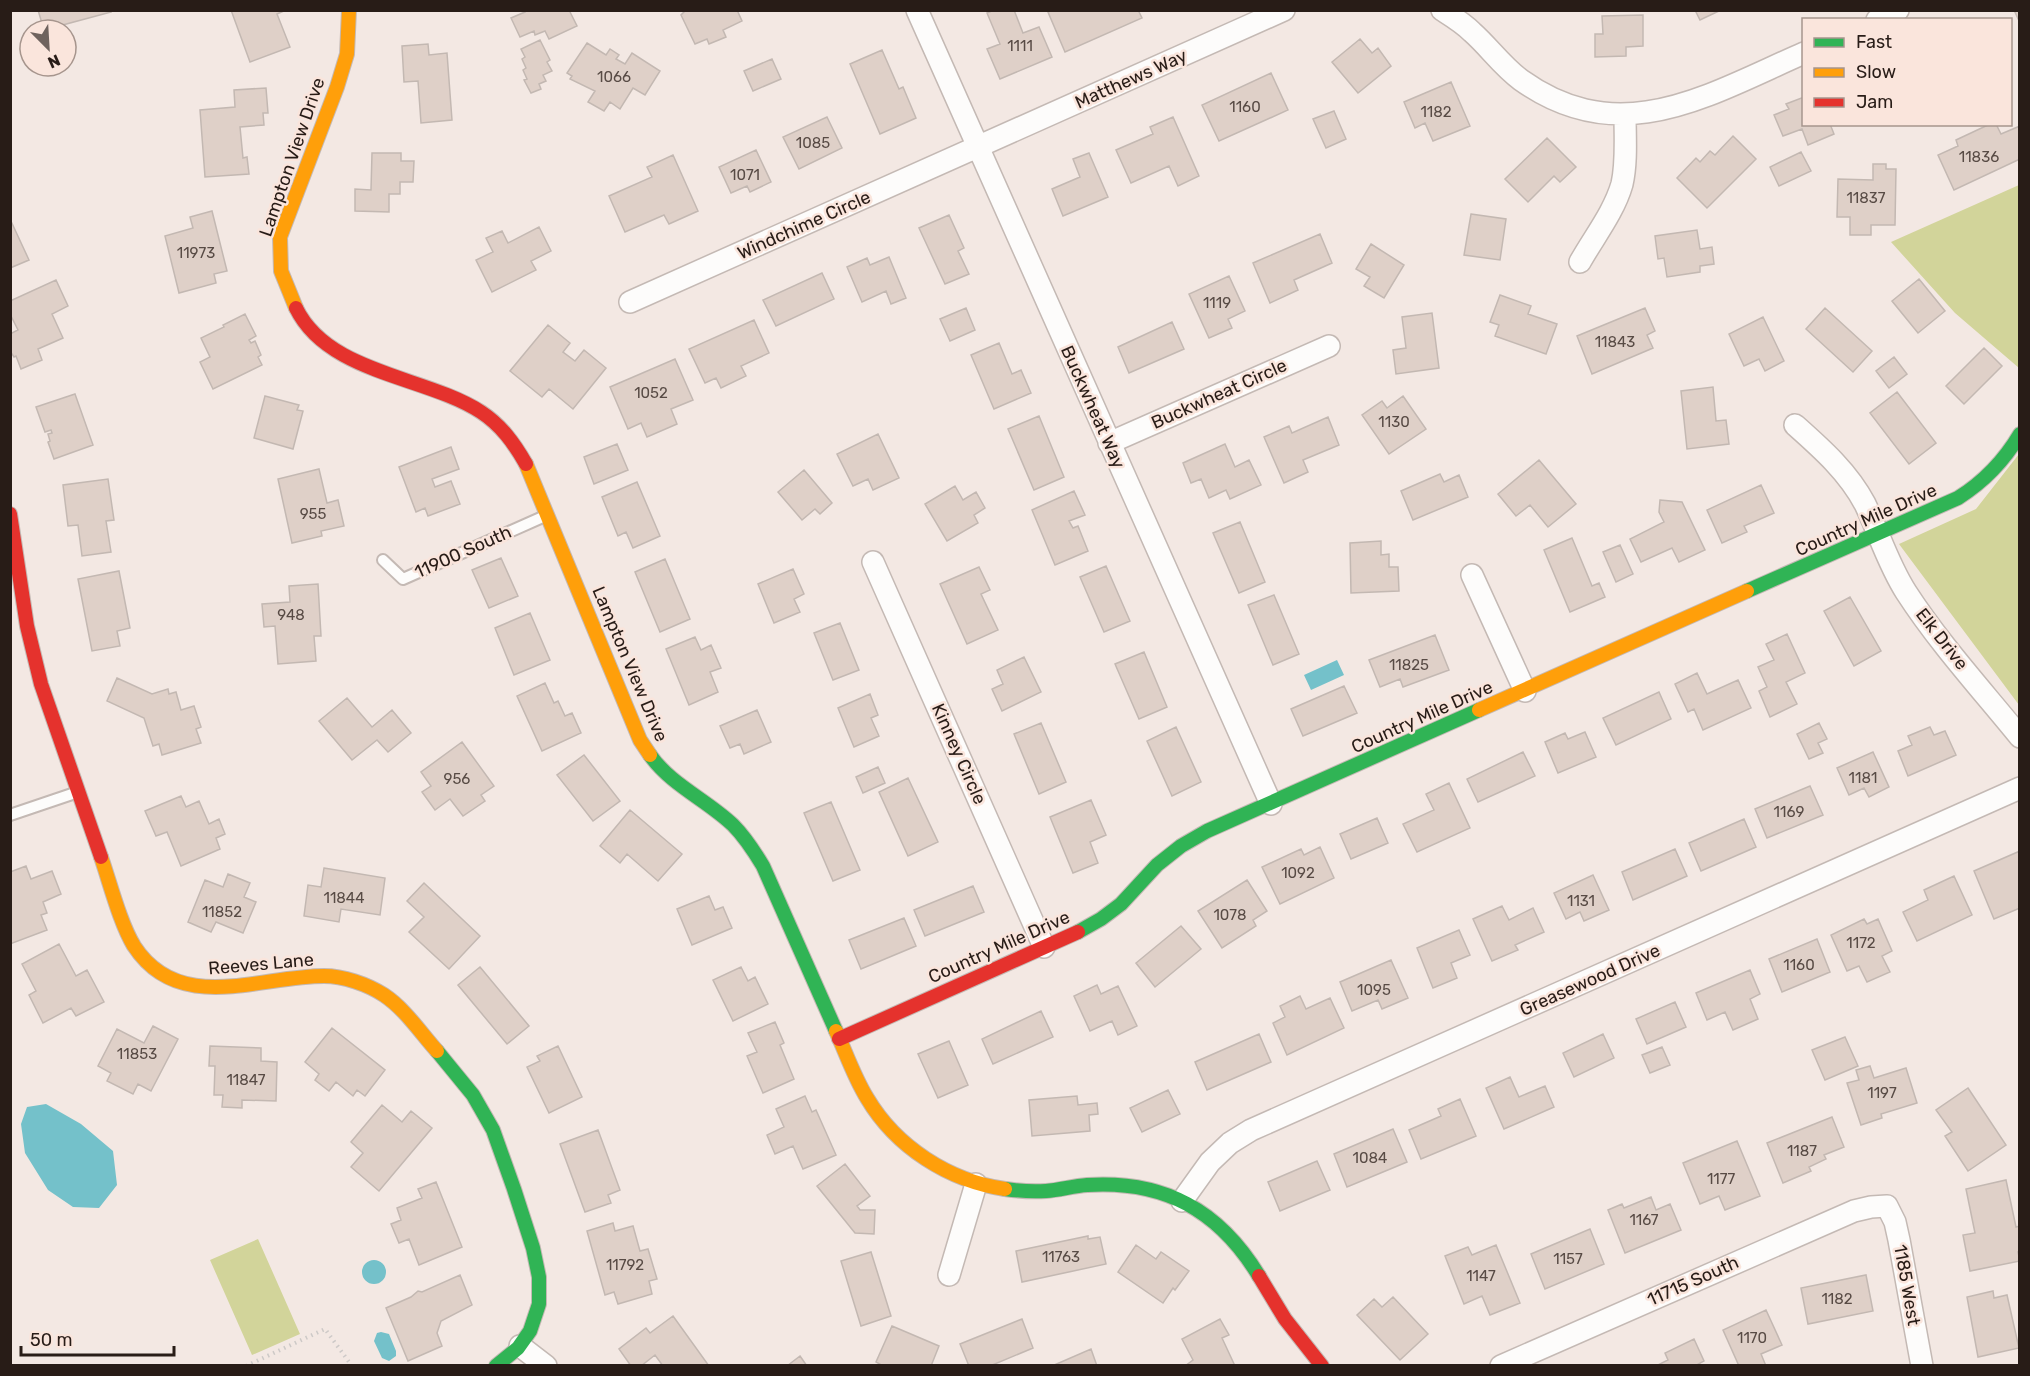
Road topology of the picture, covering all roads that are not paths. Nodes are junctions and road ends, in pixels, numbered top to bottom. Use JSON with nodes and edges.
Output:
{"nodes":[{"id":1,"x":349,"y":10,"type":"edge"},
{"id":2,"x":917,"y":10,"type":"edge"},
{"id":3,"x":1284,"y":10,"type":"edge"},
{"id":4,"x":1442,"y":10,"type":"edge"},
{"id":5,"x":1898,"y":10,"type":"edge"},
{"id":6,"x":1881,"y":18,"type":"edge"},
{"id":7,"x":1802,"y":52,"type":"edge"},
{"id":8,"x":1625,"y":115,"type":"junction"},
{"id":9,"x":978,"y":148,"type":"junction"},
{"id":10,"x":1580,"y":262,"type":"dead end"},
{"id":11,"x":630,"y":302,"type":"dead end"},
{"id":12,"x":1329,"y":346,"type":"dead end"},
{"id":13,"x":1795,"y":425,"type":"dead end"},
{"id":14,"x":2019,"y":434,"type":"edge"},
{"id":15,"x":1109,"y":443,"type":"junction"},
{"id":16,"x":10,"y":514,"type":"edge"},
{"id":17,"x":548,"y":515,"type":"junction"},
{"id":18,"x":1878,"y":534,"type":"junction"},
{"id":19,"x":384,"y":560,"type":"dead end"},
{"id":20,"x":873,"y":562,"type":"dead end"},
{"id":21,"x":1472,"y":574,"type":"dead end"},
{"id":22,"x":1525,"y":691,"type":"junction"},
{"id":23,"x":2019,"y":737,"type":"edge"},
{"id":24,"x":2019,"y":788,"type":"edge"},
{"id":25,"x":78,"y":792,"type":"junction"},
{"id":26,"x":1271,"y":804,"type":"junction"},
{"id":27,"x":10,"y":815,"type":"edge"},
{"id":28,"x":1044,"y":947,"type":"junction"},
{"id":29,"x":839,"y":1038,"type":"junction"},
{"id":30,"x":976,"y":1184,"type":"junction"},
{"id":31,"x":1182,"y":1201,"type":"junction"},
{"id":32,"x":1887,"y":1206,"type":"joint"},
{"id":33,"x":949,"y":1275,"type":"dead end"},
{"id":34,"x":520,"y":1346,"type":"junction"},
{"id":35,"x":496,"y":1365,"type":"edge"},
{"id":36,"x":546,"y":1365,"type":"edge"},
{"id":37,"x":1322,"y":1365,"type":"edge"},
{"id":38,"x":1501,"y":1365,"type":"edge"},
{"id":39,"x":1922,"y":1365,"type":"edge"}],
"edges":[{"from":1,"to":17,"type":"street","name":"Lampton View Drive"},
{"from":2,"to":9,"type":"street","name":"Buckwheat Way"},
{"from":3,"to":9,"type":"street","name":"Matthews Way"},
{"from":4,"to":8,"type":"street"},
{"from":5,"to":6,"type":"street"},
{"from":7,"to":8,"type":"street"},
{"from":8,"to":10,"type":"street"},
{"from":9,"to":11,"type":"street","name":"Windchime Circle"},
{"from":9,"to":15,"type":"street","name":"Buckwheat Way"},
{"from":12,"to":15,"type":"street","name":"Buckwheat Circle"},
{"from":13,"to":18,"type":"street","name":"Elk Drive"},
{"from":14,"to":18,"type":"street","name":"Country Mile Drive"},
{"from":15,"to":26,"type":"street","name":"Buckwheat Way"},
{"from":16,"to":25,"type":"street","name":"Reeves Lane"},
{"from":17,"to":19,"type":"lane","name":"11900 South"},
{"from":17,"to":29,"type":"street","name":"Lampton View Drive"},
{"from":18,"to":22,"type":"street","name":"Country Mile Drive"},
{"from":18,"to":23,"type":"street","name":"Elk Drive"},
{"from":20,"to":28,"type":"street","name":"Kinney Circle"},
{"from":21,"to":22,"type":"street"},
{"from":22,"to":26,"type":"street","name":"Country Mile Drive"},
{"from":24,"to":31,"type":"street","name":"Greasewood Drive"},
{"from":25,"to":27,"type":"lane"},
{"from":25,"to":34,"type":"street","name":"Reeves Lane"},
{"from":26,"to":28,"type":"street","name":"Country Mile Drive"},
{"from":28,"to":29,"type":"street","name":"Country Mile Drive"},
{"from":29,"to":30,"type":"street","name":"Lampton View Drive"},
{"from":30,"to":31,"type":"street","name":"Lampton View Drive"},
{"from":30,"to":33,"type":"street"},
{"from":31,"to":37,"type":"street","name":"Lampton View Drive"},
{"from":32,"to":38,"type":"street","name":"11715 South"},
{"from":32,"to":39,"type":"street","name":"1185 West"},
{"from":34,"to":35,"type":"street","name":"Reeves Lane"},
{"from":34,"to":36,"type":"street"}]}
